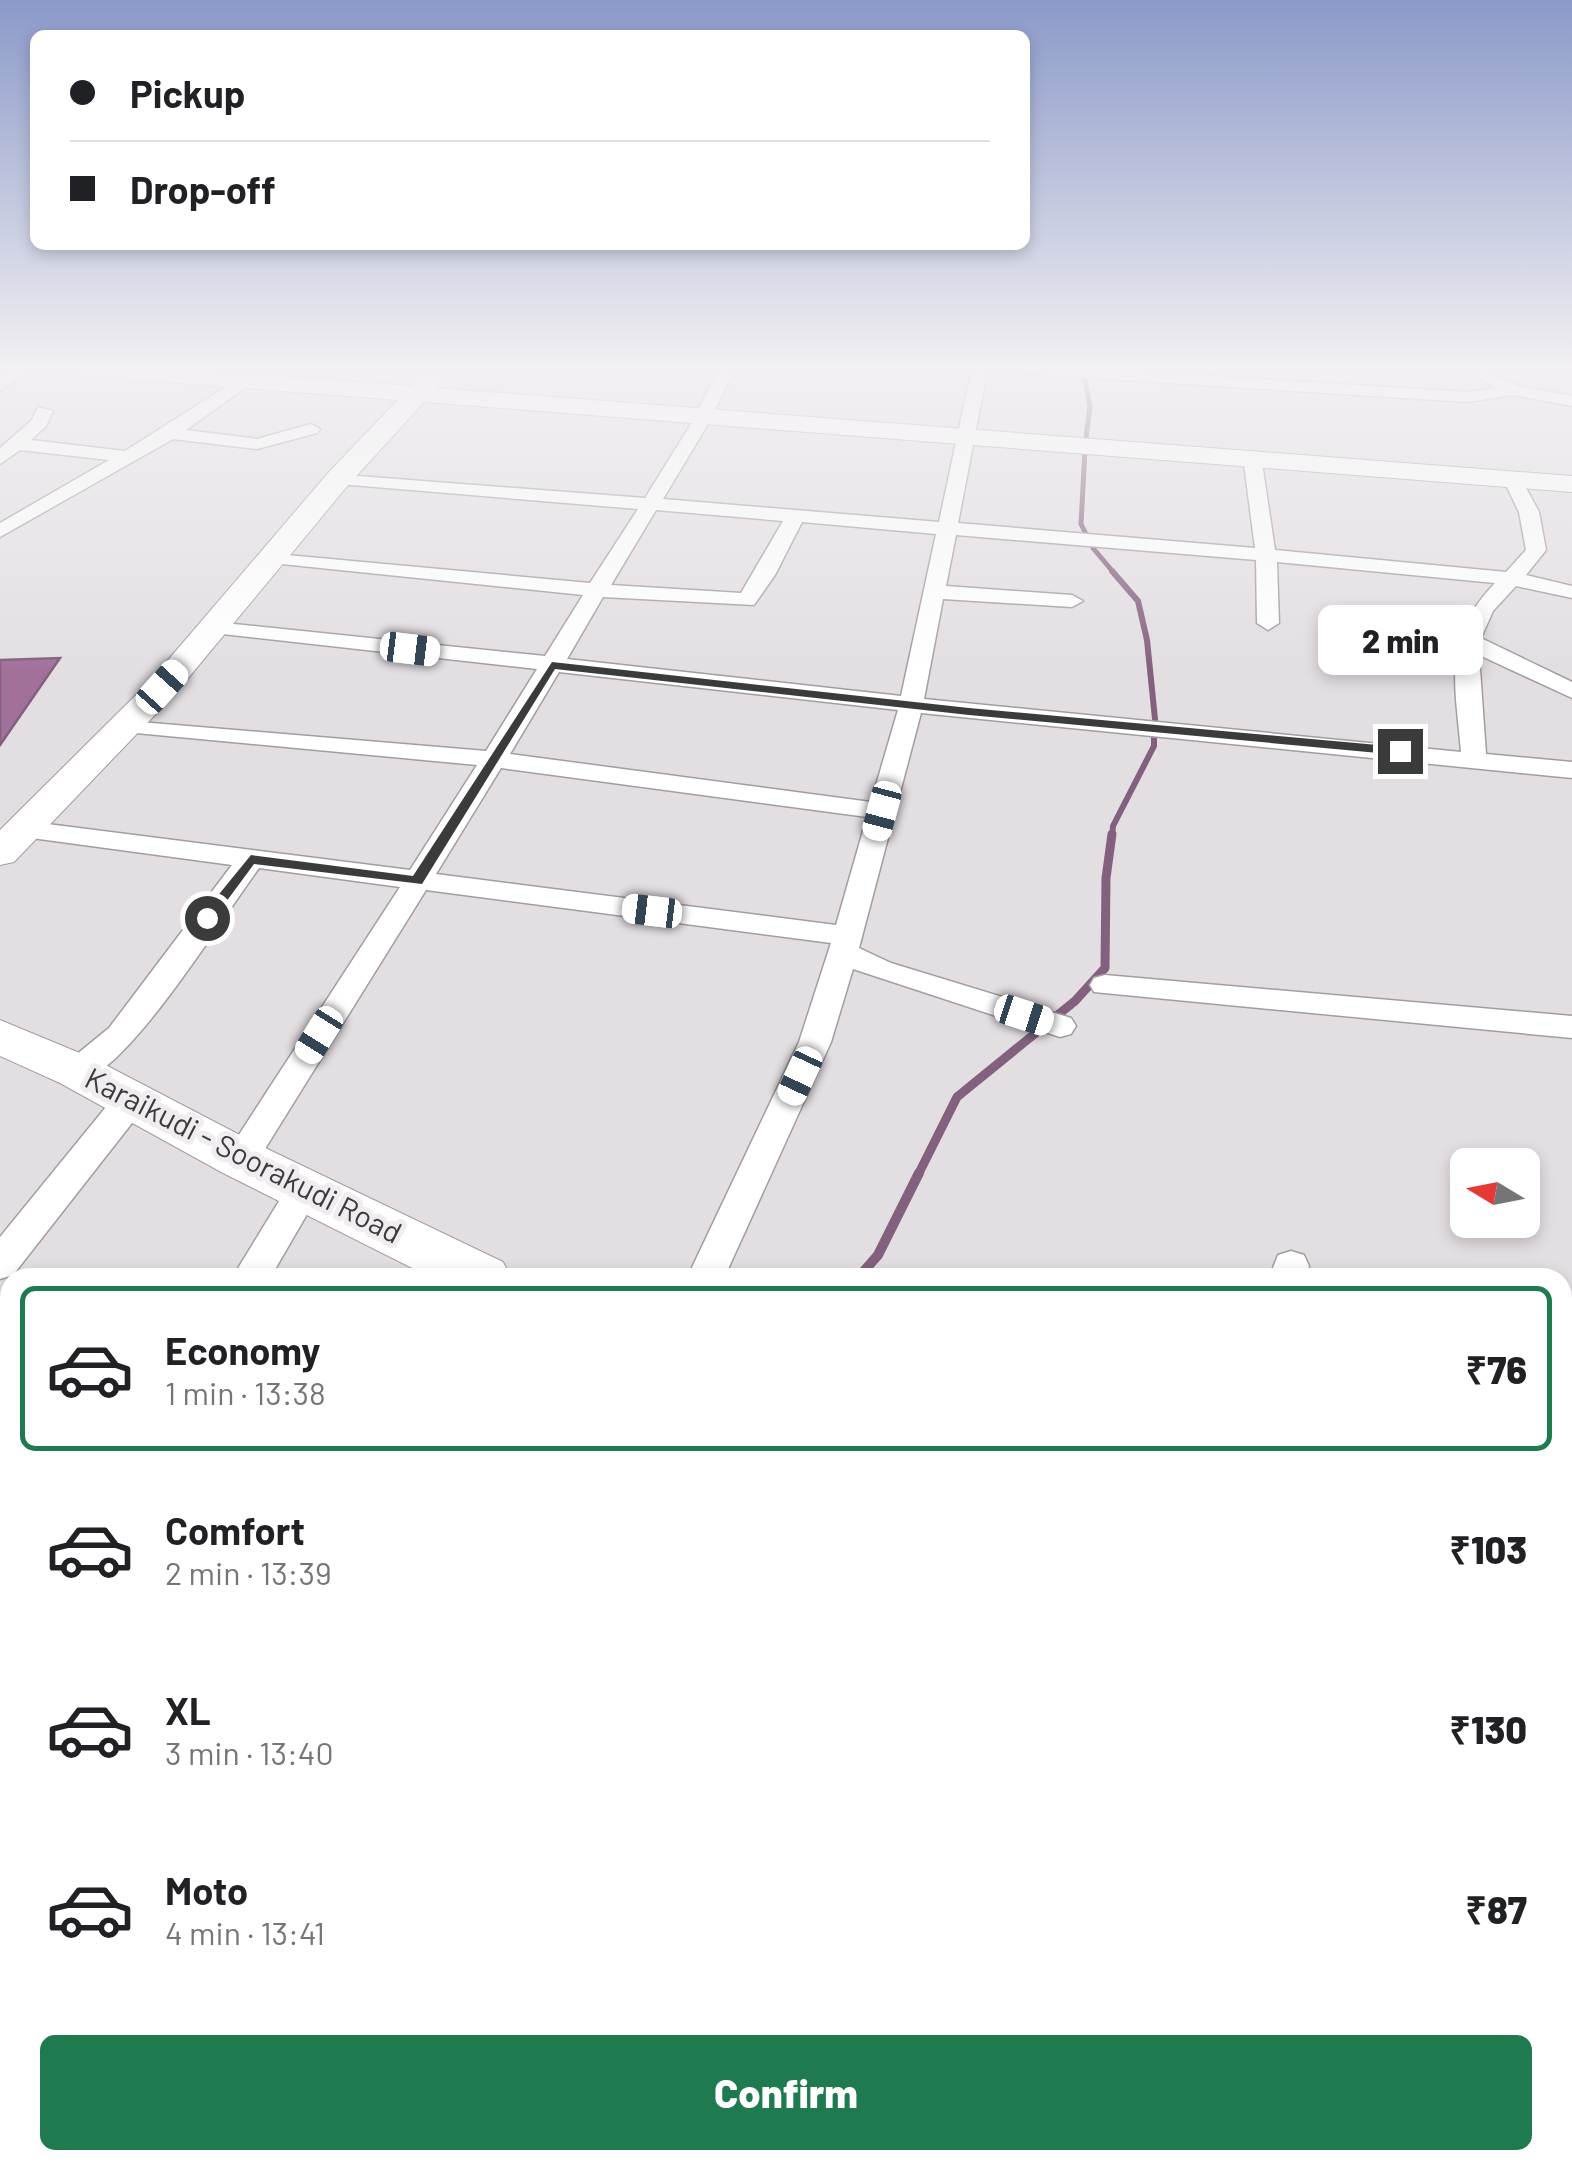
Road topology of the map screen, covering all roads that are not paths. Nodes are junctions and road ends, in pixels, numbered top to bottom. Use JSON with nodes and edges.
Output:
{"nodes":[{"id":1,"x":107,"y":468,"type":"edge"},
{"id":2,"x":349,"y":468,"type":"edge"},
{"id":3,"x":672,"y":468,"type":"edge"},
{"id":4,"x":960,"y":468,"type":"edge"},
{"id":5,"x":1254,"y":468,"type":"edge"},
{"id":6,"x":1390,"y":468,"type":"edge"},
{"id":7,"x":340,"y":478,"type":"junction"},
{"id":8,"x":1512,"y":479,"type":"junction"},
{"id":9,"x":1572,"y":484,"type":"edge"},
{"id":10,"x":648,"y":504,"type":"junction"},
{"id":11,"x":795,"y":516,"type":"junction"},
{"id":12,"x":945,"y":529,"type":"junction"},
{"id":13,"x":0,"y":530,"type":"edge"},
{"id":14,"x":1266,"y":555,"type":"junction"},
{"id":15,"x":272,"y":557,"type":"junction"},
{"id":16,"x":1514,"y":579,"type":"junction"},
{"id":17,"x":597,"y":590,"type":"junction"},
{"id":18,"x":932,"y":592,"type":"junction"},
{"id":19,"x":1572,"y":592,"type":"edge"},
{"id":20,"x":1072,"y":601,"type":"dead end"},
{"id":21,"x":1268,"y":623,"type":"dead end"},
{"id":22,"x":214,"y":626,"type":"junction"},
{"id":23,"x":1467,"y":640,"type":"junction"},
{"id":24,"x":552,"y":666,"type":"junction"},
{"id":25,"x":1572,"y":691,"type":"edge"},
{"id":26,"x":911,"y":705,"type":"junction"},
{"id":27,"x":125,"y":726,"type":"junction"},
{"id":28,"x":492,"y":759,"type":"junction"},
{"id":29,"x":1474,"y":759,"type":"junction"},
{"id":30,"x":1572,"y":770,"type":"edge"},
{"id":31,"x":882,"y":811,"type":"junction"},
{"id":32,"x":24,"y":829,"type":"junction"},
{"id":33,"x":0,"y":853,"type":"edge"},
{"id":34,"x":251,"y":859,"type":"junction"},
{"id":35,"x":417,"y":880,"type":"junction"},
{"id":36,"x":846,"y":944,"type":"junction"},
{"id":37,"x":1105,"y":985,"type":"dead end"},
{"id":38,"x":1060,"y":1026,"type":"dead end"},
{"id":39,"x":1572,"y":1026,"type":"edge"},
{"id":40,"x":0,"y":1037,"type":"edge"},
{"id":41,"x":77,"y":1071,"type":"junction"},
{"id":42,"x":131,"y":1100,"type":"junction"},
{"id":43,"x":241,"y":1159,"type":"junction"},
{"id":44,"x":304,"y":1190,"type":"junction"},
{"id":45,"x":0,"y":1264,"type":"edge"},
{"id":46,"x":256,"y":1268,"type":"edge"},
{"id":47,"x":464,"y":1268,"type":"edge"},
{"id":48,"x":711,"y":1268,"type":"edge"}],
"edges":[{"from":1,"to":13,"type":"street"},
{"from":2,"to":7,"type":"street"},
{"from":3,"to":10,"type":"street"},
{"from":4,"to":12,"type":"street"},
{"from":5,"to":14,"type":"street"},
{"from":6,"to":8,"type":"street"},
{"from":7,"to":10,"type":"street"},
{"from":7,"to":15,"type":"street"},
{"from":8,"to":9,"type":"street"},
{"from":8,"to":16,"type":"street"},
{"from":10,"to":11,"type":"street"},
{"from":10,"to":17,"type":"street"},
{"from":11,"to":12,"type":"street"},
{"from":11,"to":17,"type":"street"},
{"from":12,"to":14,"type":"street"},
{"from":12,"to":18,"type":"street"},
{"from":14,"to":16,"type":"street"},
{"from":14,"to":21,"type":"street"},
{"from":15,"to":17,"type":"street"},
{"from":15,"to":22,"type":"street"},
{"from":16,"to":19,"type":"street"},
{"from":16,"to":23,"type":"street"},
{"from":17,"to":24,"type":"street"},
{"from":18,"to":20,"type":"street"},
{"from":18,"to":26,"type":"street"},
{"from":22,"to":24,"type":"street"},
{"from":22,"to":27,"type":"street"},
{"from":23,"to":25,"type":"street"},
{"from":23,"to":29,"type":"street"},
{"from":24,"to":26,"type":"street"},
{"from":24,"to":28,"type":"street"},
{"from":26,"to":29,"type":"street"},
{"from":26,"to":31,"type":"street"},
{"from":27,"to":28,"type":"street"},
{"from":27,"to":32,"type":"street"},
{"from":28,"to":31,"type":"street"},
{"from":28,"to":35,"type":"street"},
{"from":29,"to":30,"type":"street"},
{"from":31,"to":36,"type":"street"},
{"from":32,"to":33,"type":"street"},
{"from":32,"to":34,"type":"street"},
{"from":34,"to":35,"type":"street"},
{"from":34,"to":41,"type":"street"},
{"from":35,"to":36,"type":"street"},
{"from":35,"to":43,"type":"street"},
{"from":36,"to":38,"type":"street"},
{"from":36,"to":48,"type":"street"},
{"from":37,"to":39,"type":"street"},
{"from":40,"to":41,"type":"street","name":"Karaikudi - Soorakudi Road"},
{"from":41,"to":42,"type":"street","name":"Karaikudi - Soorakudi Road"},
{"from":42,"to":43,"type":"street","name":"Karaikudi - Soorakudi Road"},
{"from":42,"to":45,"type":"street"},
{"from":43,"to":44,"type":"street","name":"Karaikudi - Soorakudi Road"},
{"from":44,"to":46,"type":"street"},
{"from":44,"to":47,"type":"street","name":"Karaikudi - Soorakudi Road"}]}
